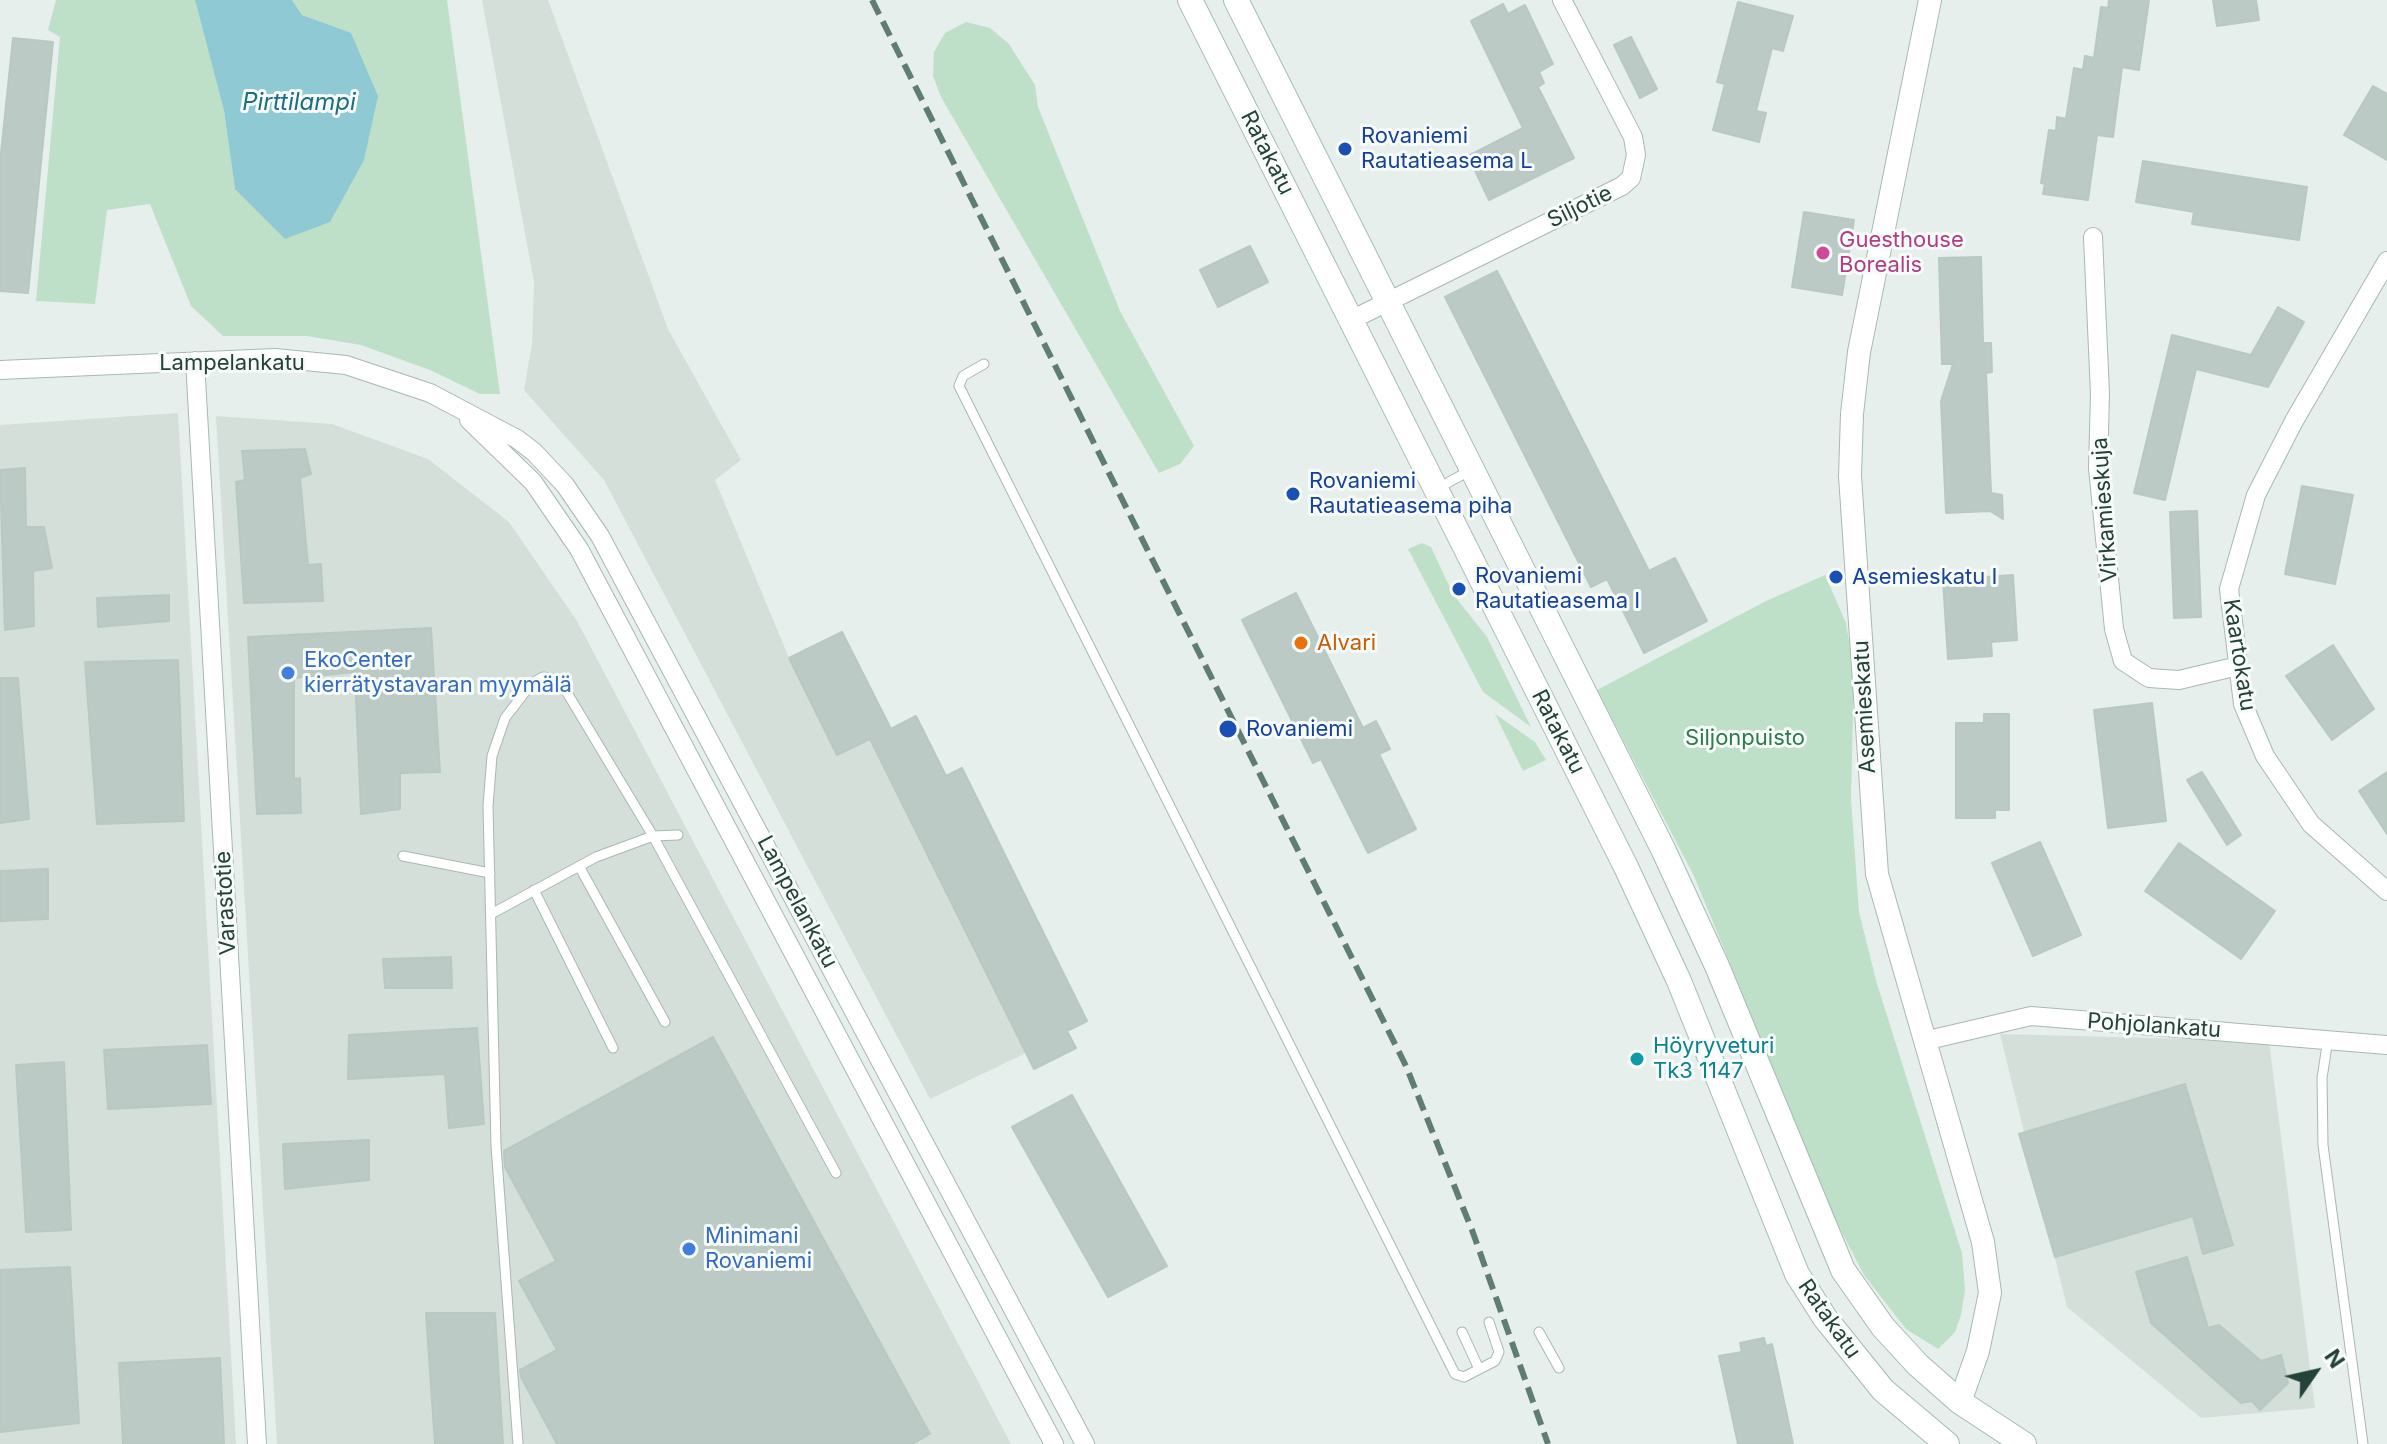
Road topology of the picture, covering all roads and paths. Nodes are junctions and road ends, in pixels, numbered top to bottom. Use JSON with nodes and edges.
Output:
{"nodes":[{"id":1,"x":1190,"y":0,"type":"edge"},
{"id":2,"x":1236,"y":0,"type":"edge"},
{"id":3,"x":1562,"y":0,"type":"edge"},
{"id":4,"x":1930,"y":0,"type":"edge"},
{"id":5,"x":2093,"y":237,"type":"dead end"},
{"id":6,"x":2387,"y":261,"type":"edge"},
{"id":7,"x":1388,"y":302,"type":"junction"},
{"id":8,"x":1351,"y":320,"type":"junction"},
{"id":9,"x":195,"y":361,"type":"junction"},
{"id":10,"x":984,"y":364,"type":"dead end"},
{"id":11,"x":0,"y":370,"type":"edge"},
{"id":12,"x":455,"y":408,"type":"junction"},
{"id":13,"x":1472,"y":470,"type":"junction"},
{"id":14,"x":1435,"y":489,"type":"junction"},
{"id":15,"x":2238,"y":666,"type":"junction"},
{"id":16,"x":678,"y":835,"type":"dead end"},
{"id":17,"x":653,"y":836,"type":"junction"},
{"id":18,"x":403,"y":856,"type":"dead end"},
{"id":19,"x":579,"y":866,"type":"junction"},
{"id":20,"x":490,"y":873,"type":"junction"},
{"id":21,"x":534,"y":890,"type":"junction"},
{"id":22,"x":2387,"y":891,"type":"edge"},
{"id":23,"x":491,"y":914,"type":"junction"},
{"id":24,"x":665,"y":1022,"type":"dead end"},
{"id":25,"x":2328,"y":1039,"type":"junction"},
{"id":26,"x":1924,"y":1041,"type":"junction"},
{"id":27,"x":2387,"y":1045,"type":"edge"},
{"id":28,"x":613,"y":1048,"type":"dead end"},
{"id":29,"x":836,"y":1173,"type":"dead end"},
{"id":30,"x":1489,"y":1322,"type":"dead end"},
{"id":31,"x":1462,"y":1332,"type":"dead end"},
{"id":32,"x":1539,"y":1332,"type":"dead end"},
{"id":33,"x":1559,"y":1368,"type":"dead end"},
{"id":34,"x":1479,"y":1369,"type":"junction"},
{"id":35,"x":1960,"y":1402,"type":"junction"},
{"id":36,"x":257,"y":1444,"type":"edge"},
{"id":37,"x":518,"y":1444,"type":"edge"},
{"id":38,"x":1054,"y":1444,"type":"edge"},
{"id":39,"x":1085,"y":1444,"type":"edge"},
{"id":40,"x":1946,"y":1444,"type":"edge"},
{"id":41,"x":2024,"y":1444,"type":"edge"},
{"id":42,"x":2363,"y":1444,"type":"edge"}],
"edges":[{"from":1,"to":8,"type":"main road","name":"Ratakatu"},
{"from":2,"to":7,"type":"main road","name":"Ratakatu"},
{"from":3,"to":7,"type":"street","name":"Siljotie"},
{"from":4,"to":26,"type":"street","name":"Asemieskatu"},
{"from":5,"to":15,"type":"street","name":"Virkamieskuja"},
{"from":6,"to":15,"type":"street","name":"Kaartokatu"},
{"from":7,"to":8,"type":"street","name":"Siljotie"},
{"from":7,"to":13,"type":"main road","name":"Ratakatu"},
{"from":8,"to":14,"type":"main road","name":"Ratakatu"},
{"from":9,"to":11,"type":"street","name":"Lampelankatu"},
{"from":9,"to":12,"type":"street","name":"Lampelankatu"},
{"from":9,"to":36,"type":"street","name":"Varastotie"},
{"from":10,"to":34,"type":"lane"},
{"from":12,"to":38,"type":"street","name":"Lampelankatu"},
{"from":12,"to":39,"type":"street","name":"Lampelankatu"},
{"from":13,"to":14,"type":"lane"},
{"from":13,"to":35,"type":"main road","name":"Ratakatu"},
{"from":14,"to":40,"type":"main road","name":"Ratakatu"},
{"from":15,"to":22,"type":"street","name":"Kaartokatu"},
{"from":16,"to":17,"type":"lane"},
{"from":17,"to":19,"type":"lane"},
{"from":17,"to":20,"type":"lane"},
{"from":17,"to":29,"type":"lane"},
{"from":18,"to":20,"type":"lane"},
{"from":19,"to":21,"type":"lane"},
{"from":19,"to":24,"type":"lane"},
{"from":20,"to":23,"type":"lane"},
{"from":21,"to":23,"type":"lane"},
{"from":21,"to":28,"type":"lane"},
{"from":23,"to":37,"type":"lane"},
{"from":25,"to":26,"type":"street","name":"Pohjolankatu"},
{"from":25,"to":27,"type":"street","name":"Pohjolankatu"},
{"from":25,"to":42,"type":"lane"},
{"from":26,"to":35,"type":"street","name":"Asemieskatu"},
{"from":30,"to":34,"type":"lane"},
{"from":31,"to":34,"type":"lane"},
{"from":32,"to":33,"type":"lane"},
{"from":35,"to":40,"type":"main road"},
{"from":35,"to":41,"type":"main road","name":"Ratakatu"}]}
